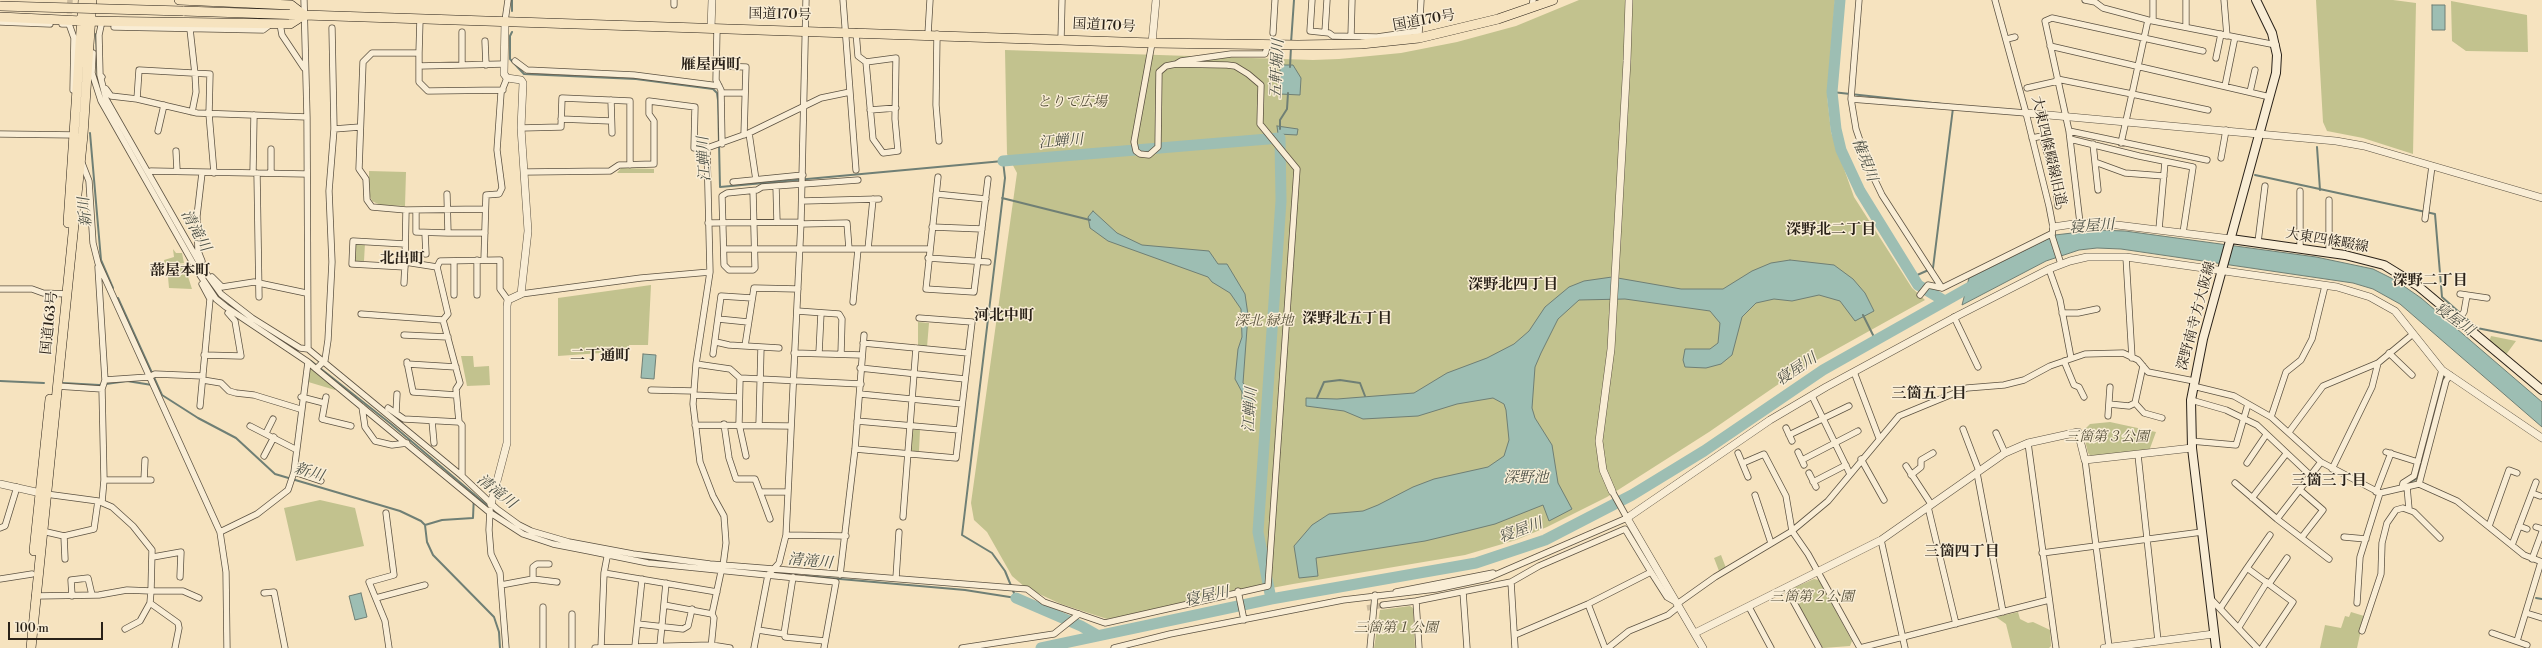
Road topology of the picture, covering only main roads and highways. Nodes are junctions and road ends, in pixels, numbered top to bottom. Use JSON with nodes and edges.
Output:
{"nodes":[{"id":1,"x":83,"y":0,"type":"edge"},
{"id":2,"x":92,"y":0,"type":"edge"},
{"id":3,"x":179,"y":0,"type":"edge"},
{"id":4,"x":1553,"y":0,"type":"edge"},
{"id":5,"x":2256,"y":0,"type":"edge"},
{"id":6,"x":246,"y":1,"type":"edge"},
{"id":7,"x":1532,"y":4,"type":"edge"},
{"id":8,"x":0,"y":6,"type":"edge"},
{"id":9,"x":304,"y":15,"type":"junction"},
{"id":10,"x":0,"y":17,"type":"edge"},
{"id":11,"x":86,"y":21,"type":"junction"},
{"id":12,"x":77,"y":135,"type":"junction"},
{"id":13,"x":2230,"y":242,"type":"junction"},
{"id":14,"x":64,"y":294,"type":"junction"},
{"id":15,"x":2542,"y":390,"type":"edge"},
{"id":16,"x":43,"y":493,"type":"junction"},
{"id":17,"x":26,"y":648,"type":"edge"},
{"id":18,"x":31,"y":648,"type":"edge"},
{"id":19,"x":2216,"y":648,"type":"edge"}],
"edges":[{"from":1,"to":11,"type":"highway","name":"国道163号"},
{"from":2,"to":11,"type":"highway","name":"国道163号"},
{"from":3,"to":6,"type":"highway"},
{"from":4,"to":7,"type":"highway","name":"国道170号"},
{"from":5,"to":13,"type":"main road","name":"深野南寺方大阪線"},
{"from":6,"to":9,"type":"highway"},
{"from":7,"to":9,"type":"highway","name":"国道170号"},
{"from":8,"to":9,"type":"highway","name":"国道170号","bridge":true},
{"from":9,"to":11,"type":"highway"},
{"from":10,"to":11,"type":"highway"},
{"from":11,"to":12,"type":"highway","name":"国道163号"},
{"from":11,"to":12,"type":"highway","name":"国道163号"},
{"from":12,"to":14,"type":"highway","name":"国道163号"},
{"from":12,"to":14,"type":"highway","name":"国道163号"},
{"from":13,"to":15,"type":"main road","name":"大東四條畷線"},
{"from":13,"to":19,"type":"main road","name":"深野南寺方大阪線"},
{"from":14,"to":16,"type":"highway","name":"国道163号"},
{"from":14,"to":16,"type":"highway","name":"国道163号"},
{"from":16,"to":17,"type":"highway","name":"国道163号"},
{"from":16,"to":18,"type":"highway","name":"国道163号"}]}
